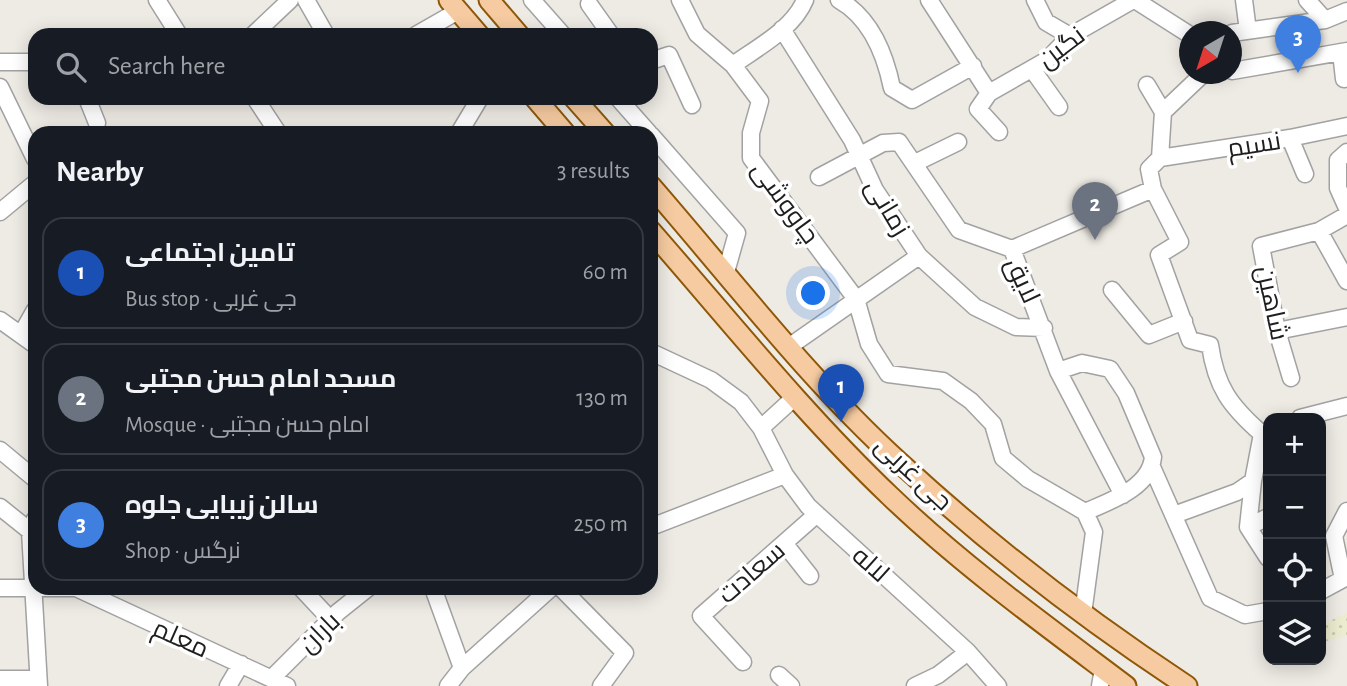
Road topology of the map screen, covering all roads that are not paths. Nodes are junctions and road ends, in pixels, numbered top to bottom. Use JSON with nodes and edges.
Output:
{"nodes":[{"id":1,"x":157,"y":0,"type":"edge"},
{"id":2,"x":290,"y":0,"type":"edge"},
{"id":3,"x":306,"y":0,"type":"edge"},
{"id":4,"x":489,"y":0,"type":"edge"},
{"id":5,"x":532,"y":0,"type":"edge"},
{"id":6,"x":680,"y":0,"type":"edge"},
{"id":7,"x":805,"y":0,"type":"edge"},
{"id":8,"x":839,"y":0,"type":"edge"},
{"id":9,"x":929,"y":0,"type":"edge"},
{"id":10,"x":1035,"y":0,"type":"edge"},
{"id":11,"x":1134,"y":0,"type":"edge"},
{"id":12,"x":1244,"y":0,"type":"edge"},
{"id":13,"x":1307,"y":0,"type":"edge"},
{"id":14,"x":589,"y":4,"type":"dead end"},
{"id":15,"x":454,"y":5,"type":"edge"},
{"id":16,"x":1347,"y":11,"type":"edge"},
{"id":17,"x":1325,"y":20,"type":"junction"},
{"id":18,"x":1241,"y":21,"type":"edge"},
{"id":19,"x":175,"y":28,"type":"edge"},
{"id":20,"x":260,"y":28,"type":"edge"},
{"id":21,"x":322,"y":28,"type":"edge"},
{"id":22,"x":425,"y":28,"type":"edge"},
{"id":23,"x":473,"y":28,"type":"edge"},
{"id":24,"x":513,"y":28,"type":"edge"},
{"id":25,"x":557,"y":28,"type":"edge"},
{"id":26,"x":606,"y":28,"type":"edge"},
{"id":27,"x":782,"y":29,"type":"junction"},
{"id":28,"x":1179,"y":29,"type":"edge"},
{"id":29,"x":1242,"y":32,"type":"edge"},
{"id":30,"x":1070,"y":36,"type":"junction"},
{"id":31,"x":1344,"y":52,"type":"edge"},
{"id":32,"x":658,"y":59,"type":"edge"},
{"id":33,"x":0,"y":62,"type":"edge"},
{"id":34,"x":28,"y":62,"type":"edge"},
{"id":35,"x":733,"y":65,"type":"junction"},
{"id":36,"x":973,"y":66,"type":"junction"},
{"id":37,"x":1032,"y":69,"type":"junction"},
{"id":38,"x":1242,"y":69,"type":"edge"},
{"id":39,"x":1344,"y":79,"type":"dead end"},
{"id":40,"x":1195,"y":84,"type":"edge"},
{"id":41,"x":1147,"y":85,"type":"dead end"},
{"id":42,"x":0,"y":87,"type":"edge"},
{"id":43,"x":989,"y":93,"type":"junction"},
{"id":44,"x":90,"y":105,"type":"edge"},
{"id":45,"x":260,"y":105,"type":"edge"},
{"id":46,"x":476,"y":105,"type":"edge"},
{"id":47,"x":539,"y":105,"type":"edge"},
{"id":48,"x":580,"y":105,"type":"edge"},
{"id":49,"x":624,"y":105,"type":"edge"},
{"id":50,"x":692,"y":105,"type":"dead end"},
{"id":51,"x":1059,"y":107,"type":"dead end"},
{"id":52,"x":1163,"y":112,"type":"junction"},
{"id":53,"x":97,"y":122,"type":"dead end"},
{"id":54,"x":273,"y":126,"type":"edge"},
{"id":55,"x":463,"y":126,"type":"edge"},
{"id":56,"x":553,"y":126,"type":"edge"},
{"id":57,"x":599,"y":126,"type":"edge"},
{"id":58,"x":643,"y":126,"type":"edge"},
{"id":59,"x":1347,"y":126,"type":"edge"},
{"id":60,"x":999,"y":132,"type":"dead end"},
{"id":61,"x":1290,"y":138,"type":"junction"},
{"id":62,"x":957,"y":142,"type":"dead end"},
{"id":63,"x":658,"y":143,"type":"edge"},
{"id":64,"x":28,"y":145,"type":"edge"},
{"id":65,"x":1347,"y":152,"type":"edge"},
{"id":66,"x":859,"y":156,"type":"junction"},
{"id":67,"x":915,"y":163,"type":"junction"},
{"id":68,"x":1154,"y":163,"type":"junction"},
{"id":69,"x":1305,"y":174,"type":"dead end"},
{"id":70,"x":820,"y":177,"type":"dead end"},
{"id":71,"x":28,"y":189,"type":"edge"},
{"id":72,"x":1153,"y":189,"type":"junction"},
{"id":73,"x":658,"y":194,"type":"edge"},
{"id":74,"x":1347,"y":208,"type":"edge"},
{"id":75,"x":0,"y":212,"type":"edge"},
{"id":76,"x":1347,"y":215,"type":"edge"},
{"id":77,"x":1319,"y":231,"type":"junction"},
{"id":78,"x":658,"y":239,"type":"edge"},
{"id":79,"x":1012,"y":249,"type":"junction"},
{"id":80,"x":919,"y":256,"type":"junction"},
{"id":81,"x":726,"y":272,"type":"junction"},
{"id":82,"x":1347,"y":281,"type":"edge"},
{"id":83,"x":1112,"y":290,"type":"dead end"},
{"id":84,"x":856,"y":299,"type":"junction"},
{"id":85,"x":1347,"y":317,"type":"edge"},
{"id":86,"x":0,"y":320,"type":"edge"},
{"id":87,"x":1184,"y":321,"type":"junction"},
{"id":88,"x":28,"y":322,"type":"edge"},
{"id":89,"x":1044,"y":328,"type":"junction"},
{"id":90,"x":1277,"y":331,"type":"junction"},
{"id":91,"x":22,"y":333,"type":"junction"},
{"id":92,"x":28,"y":339,"type":"edge"},
{"id":93,"x":790,"y":346,"type":"junction"},
{"id":94,"x":658,"y":355,"type":"edge"},
{"id":95,"x":1058,"y":371,"type":"junction"},
{"id":96,"x":1291,"y":378,"type":"dead end"},
{"id":97,"x":795,"y":397,"type":"junction"},
{"id":98,"x":1347,"y":406,"type":"edge"},
{"id":99,"x":1320,"y":413,"type":"edge"},
{"id":100,"x":761,"y":428,"type":"junction"},
{"id":101,"x":1263,"y":431,"type":"edge"},
{"id":102,"x":1263,"y":441,"type":"edge"},
{"id":103,"x":0,"y":450,"type":"edge"},
{"id":104,"x":1152,"y":467,"type":"junction"},
{"id":105,"x":28,"y":473,"type":"edge"},
{"id":106,"x":786,"y":475,"type":"junction"},
{"id":107,"x":1253,"y":481,"type":"junction"},
{"id":108,"x":1123,"y":495,"type":"junction"},
{"id":109,"x":0,"y":507,"type":"edge"},
{"id":110,"x":1085,"y":512,"type":"junction"},
{"id":111,"x":1347,"y":512,"type":"edge"},
{"id":112,"x":817,"y":514,"type":"junction"},
{"id":113,"x":1174,"y":515,"type":"junction"},
{"id":114,"x":1263,"y":520,"type":"edge"},
{"id":115,"x":28,"y":522,"type":"edge"},
{"id":116,"x":658,"y":524,"type":"edge"},
{"id":117,"x":1248,"y":527,"type":"junction"},
{"id":118,"x":784,"y":543,"type":"junction"},
{"id":119,"x":1263,"y":550,"type":"edge"},
{"id":120,"x":810,"y":576,"type":"dead end"},
{"id":121,"x":0,"y":588,"type":"edge"},
{"id":122,"x":1326,"y":588,"type":"edge"},
{"id":123,"x":28,"y":590,"type":"edge"},
{"id":124,"x":32,"y":595,"type":"edge"},
{"id":125,"x":91,"y":595,"type":"edge"},
{"id":126,"x":308,"y":595,"type":"edge"},
{"id":127,"x":360,"y":595,"type":"edge"},
{"id":128,"x":436,"y":595,"type":"edge"},
{"id":129,"x":543,"y":595,"type":"edge"},
{"id":130,"x":568,"y":595,"type":"edge"},
{"id":131,"x":1263,"y":612,"type":"edge"},
{"id":132,"x":1083,"y":614,"type":"junction"},
{"id":133,"x":331,"y":620,"type":"junction"},
{"id":134,"x":968,"y":652,"type":"junction"},
{"id":135,"x":743,"y":662,"type":"dead end"},
{"id":136,"x":241,"y":664,"type":"junction"},
{"id":137,"x":462,"y":668,"type":"junction"},
{"id":138,"x":1102,"y":678,"type":"edge"},
{"id":139,"x":0,"y":679,"type":"edge"},
{"id":140,"x":38,"y":682,"type":"edge"},
{"id":141,"x":280,"y":682,"type":"edge"},
{"id":142,"x":228,"y":686,"type":"edge"},
{"id":143,"x":448,"y":686,"type":"edge"},
{"id":144,"x":601,"y":686,"type":"edge"},
{"id":145,"x":915,"y":686,"type":"edge"},
{"id":146,"x":998,"y":686,"type":"edge"},
{"id":147,"x":1126,"y":686,"type":"edge"},
{"id":148,"x":1187,"y":686,"type":"edge"}],
"edges":[{"from":1,"to":19,"type":"street"},
{"from":2,"to":20,"type":"street"},
{"from":3,"to":21,"type":"street"},
{"from":4,"to":24,"type":"main road"},
{"from":5,"to":25,"type":"street"},
{"from":6,"to":35,"type":"street","name":"چاووشی"},
{"from":7,"to":27,"type":"street"},
{"from":8,"to":36,"type":"street"},
{"from":9,"to":36,"type":"street"},
{"from":10,"to":30,"type":"street"},
{"from":11,"to":28,"type":"street","name":"نگین"},
{"from":11,"to":30,"type":"street","name":"نگین"},
{"from":12,"to":18,"type":"street"},
{"from":13,"to":17,"type":"street"},
{"from":14,"to":26,"type":"street"},
{"from":15,"to":22,"type":"street"},
{"from":15,"to":23,"type":"main road"},
{"from":16,"to":17,"type":"street"},
{"from":17,"to":29,"type":"street"},
{"from":27,"to":35,"type":"street"},
{"from":27,"to":66,"type":"street","name":"زمانی"},
{"from":30,"to":37,"type":"street","name":"نگین"},
{"from":31,"to":38,"type":"street"},
{"from":31,"to":39,"type":"street"},
{"from":32,"to":50,"type":"street"},
{"from":33,"to":34,"type":"street"},
{"from":35,"to":84,"type":"street","name":"چاووشی"},
{"from":36,"to":43,"type":"street"},
{"from":37,"to":43,"type":"street","name":"نگین"},
{"from":37,"to":51,"type":"street"},
{"from":40,"to":52,"type":"street"},
{"from":41,"to":52,"type":"street"},
{"from":42,"to":64,"type":"street"},
{"from":43,"to":60,"type":"street"},
{"from":44,"to":53,"type":"street"},
{"from":45,"to":54,"type":"street"},
{"from":46,"to":55,"type":"street"},
{"from":47,"to":56,"type":"main road"},
{"from":48,"to":57,"type":"main road"},
{"from":49,"to":58,"type":"street"},
{"from":52,"to":68,"type":"street"},
{"from":59,"to":61,"type":"street","name":"نسیم"},
{"from":61,"to":68,"type":"street","name":"نسیم"},
{"from":61,"to":69,"type":"street"},
{"from":62,"to":67,"type":"street"},
{"from":63,"to":81,"type":"street"},
{"from":65,"to":74,"type":"street"},
{"from":66,"to":67,"type":"street","name":"لایق"},
{"from":66,"to":70,"type":"street"},
{"from":66,"to":80,"type":"street","name":"زمانی"},
{"from":67,"to":79,"type":"street","name":"لایق"},
{"from":68,"to":72,"type":"street"},
{"from":71,"to":75,"type":"street"},
{"from":72,"to":79,"type":"street"},
{"from":72,"to":87,"type":"street"},
{"from":73,"to":81,"type":"main road","name":"جی غربی"},
{"from":76,"to":77,"type":"street"},
{"from":77,"to":82,"type":"street"},
{"from":77,"to":90,"type":"street","name":"شاهین"},
{"from":78,"to":97,"type":"main road","name":"جی غربی"},
{"from":79,"to":89,"type":"street","name":"لایق"},
{"from":80,"to":84,"type":"street"},
{"from":80,"to":89,"type":"street","name":"زمانی"},
{"from":81,"to":93,"type":"main road","name":"جی غربی"},
{"from":83,"to":87,"type":"street"},
{"from":84,"to":93,"type":"street"},
{"from":84,"to":110,"type":"street","name":"چاووشی"},
{"from":85,"to":90,"type":"street"},
{"from":86,"to":91,"type":"street"},
{"from":87,"to":101,"type":"street"},
{"from":88,"to":91,"type":"street"},
{"from":89,"to":95,"type":"street","name":"لایق"},
{"from":90,"to":96,"type":"street","name":"شاهین"},
{"from":91,"to":92,"type":"street"},
{"from":93,"to":132,"type":"main road","name":"جی غربی"},
{"from":94,"to":100,"type":"street","name":"لاله"},
{"from":95,"to":104,"type":"street"},
{"from":95,"to":108,"type":"street","name":"لایق"},
{"from":97,"to":100,"type":"street"},
{"from":97,"to":138,"type":"main road","name":"جی غربی"},
{"from":98,"to":99,"type":"street"},
{"from":100,"to":106,"type":"street","name":"لاله"},
{"from":102,"to":107,"type":"street"},
{"from":103,"to":105,"type":"street"},
{"from":104,"to":108,"type":"street"},
{"from":104,"to":113,"type":"street"},
{"from":106,"to":112,"type":"street","name":"لاله"},
{"from":106,"to":116,"type":"street"},
{"from":107,"to":113,"type":"street"},
{"from":107,"to":117,"type":"street"},
{"from":108,"to":110,"type":"street"},
{"from":109,"to":115,"type":"street"},
{"from":110,"to":132,"type":"street"},
{"from":111,"to":122,"type":"street"},
{"from":112,"to":118,"type":"street","name":"سعادت"},
{"from":112,"to":134,"type":"street","name":"لاله"},
{"from":113,"to":131,"type":"street"},
{"from":114,"to":117,"type":"street"},
{"from":117,"to":119,"type":"street"},
{"from":118,"to":120,"type":"street"},
{"from":118,"to":135,"type":"street","name":"سعادت"},
{"from":121,"to":123,"type":"street"},
{"from":124,"to":140,"type":"street"},
{"from":125,"to":136,"type":"street","name":"معلم"},
{"from":126,"to":133,"type":"street"},
{"from":127,"to":133,"type":"street","name":"باران"},
{"from":128,"to":137,"type":"street"},
{"from":129,"to":137,"type":"street"},
{"from":130,"to":144,"type":"street"},
{"from":132,"to":148,"type":"main road","name":"جی غربی"},
{"from":133,"to":141,"type":"street","name":"باران"},
{"from":134,"to":145,"type":"street"},
{"from":134,"to":146,"type":"street","name":"لاله"},
{"from":136,"to":141,"type":"street","name":"معلم"},
{"from":136,"to":142,"type":"street"},
{"from":137,"to":143,"type":"street"},
{"from":138,"to":147,"type":"main road","name":"جی غربی"},
{"from":139,"to":140,"type":"street"}]}
